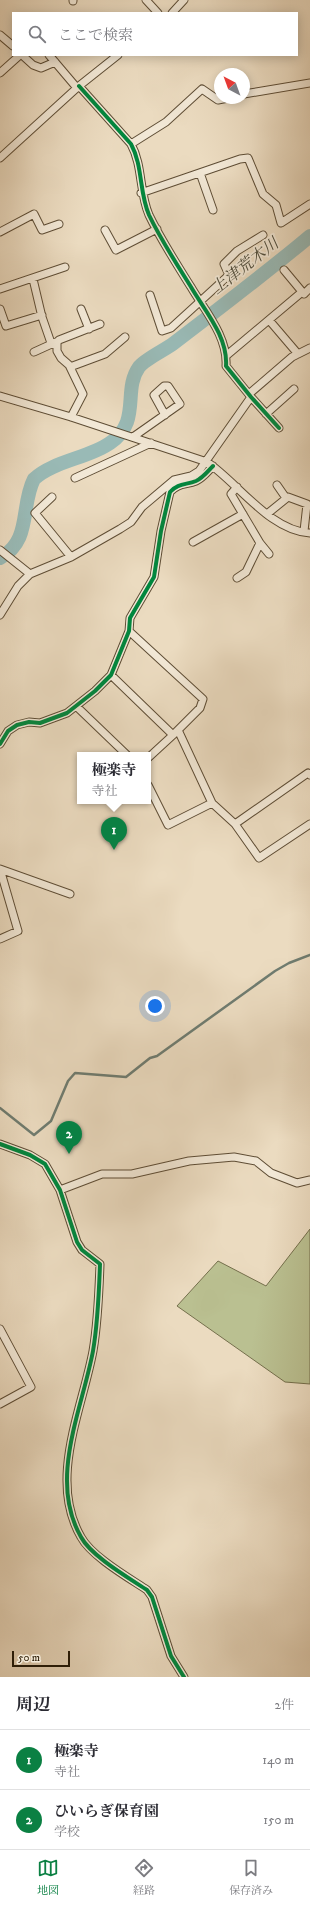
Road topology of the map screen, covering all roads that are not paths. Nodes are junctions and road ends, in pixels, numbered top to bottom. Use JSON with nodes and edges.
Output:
{"nodes":[{"id":1,"x":146,"y":0,"type":"edge"},
{"id":2,"x":184,"y":0,"type":"edge"},
{"id":3,"x":157,"y":12,"type":"edge"},
{"id":4,"x":173,"y":12,"type":"edge"},
{"id":5,"x":0,"y":35,"type":"edge"},
{"id":6,"x":12,"y":45,"type":"edge"},
{"id":7,"x":20,"y":56,"type":"edge"},
{"id":8,"x":22,"y":56,"type":"edge"},
{"id":9,"x":50,"y":56,"type":"edge"},
{"id":10,"x":117,"y":56,"type":"edge"},
{"id":11,"x":55,"y":62,"type":"junction"},
{"id":12,"x":0,"y":73,"type":"edge"},
{"id":13,"x":310,"y":83,"type":"edge"},
{"id":14,"x":78,"y":87,"type":"junction"},
{"id":15,"x":250,"y":93,"type":"edge"},
{"id":16,"x":214,"y":97,"type":"edge"},
{"id":17,"x":131,"y":144,"type":"junction"},
{"id":18,"x":0,"y":158,"type":"edge"},
{"id":19,"x":200,"y":173,"type":"junction"},
{"id":20,"x":141,"y":193,"type":"junction"},
{"id":21,"x":310,"y":204,"type":"edge"},
{"id":22,"x":213,"y":210,"type":"dead end"},
{"id":23,"x":59,"y":224,"type":"dead end"},
{"id":24,"x":157,"y":229,"type":"junction"},
{"id":25,"x":105,"y":230,"type":"dead end"},
{"id":26,"x":0,"y":232,"type":"edge"},
{"id":27,"x":263,"y":235,"type":"dead end"},
{"id":28,"x":66,"y":267,"type":"dead end"},
{"id":29,"x":284,"y":270,"type":"dead end"},
{"id":30,"x":33,"y":279,"type":"junction"},
{"id":31,"x":310,"y":288,"type":"edge"},
{"id":32,"x":0,"y":289,"type":"edge"},
{"id":33,"x":302,"y":292,"type":"junction"},
{"id":34,"x":150,"y":295,"type":"dead end"},
{"id":35,"x":199,"y":301,"type":"junction"},
{"id":36,"x":0,"y":309,"type":"edge"},
{"id":37,"x":81,"y":309,"type":"dead end"},
{"id":38,"x":42,"y":315,"type":"junction"},
{"id":39,"x":270,"y":320,"type":"junction"},
{"id":40,"x":100,"y":324,"type":"dead end"},
{"id":41,"x":89,"y":329,"type":"junction"},
{"id":42,"x":126,"y":337,"type":"dead end"},
{"id":43,"x":54,"y":342,"type":"junction"},
{"id":44,"x":310,"y":348,"type":"edge"},
{"id":45,"x":34,"y":352,"type":"dead end"},
{"id":46,"x":298,"y":354,"type":"junction"},
{"id":47,"x":227,"y":355,"type":"junction"},
{"id":48,"x":70,"y":367,"type":"junction"},
{"id":49,"x":294,"y":389,"type":"dead end"},
{"id":50,"x":0,"y":396,"type":"edge"},
{"id":51,"x":250,"y":396,"type":"junction"},
{"id":52,"x":266,"y":414,"type":"junction"},
{"id":53,"x":165,"y":415,"type":"dead end"},
{"id":54,"x":71,"y":417,"type":"junction"},
{"id":55,"x":279,"y":428,"type":"dead end"},
{"id":56,"x":133,"y":437,"type":"junction"},
{"id":57,"x":151,"y":443,"type":"junction"},
{"id":58,"x":210,"y":464,"type":"junction"},
{"id":59,"x":75,"y":478,"type":"dead end"},
{"id":60,"x":277,"y":485,"type":"dead end"},
{"id":61,"x":237,"y":487,"type":"junction"},
{"id":62,"x":52,"y":497,"type":"dead end"},
{"id":63,"x":286,"y":498,"type":"junction"},
{"id":64,"x":243,"y":514,"type":"junction"},
{"id":65,"x":267,"y":514,"type":"junction"},
{"id":66,"x":307,"y":532,"type":"edge"},
{"id":67,"x":192,"y":542,"type":"dead end"},
{"id":68,"x":260,"y":543,"type":"junction"},
{"id":69,"x":0,"y":550,"type":"edge"},
{"id":70,"x":269,"y":554,"type":"dead end"},
{"id":71,"x":71,"y":557,"type":"junction"},
{"id":72,"x":30,"y":574,"type":"junction"},
{"id":73,"x":236,"y":578,"type":"dead end"},
{"id":74,"x":0,"y":615,"type":"edge"},
{"id":75,"x":129,"y":630,"type":"junction"},
{"id":76,"x":111,"y":675,"type":"junction"},
{"id":77,"x":76,"y":706,"type":"junction"},
{"id":78,"x":175,"y":733,"type":"junction"},
{"id":79,"x":0,"y":744,"type":"edge"},
{"id":80,"x":124,"y":752,"type":"edge"},
{"id":81,"x":151,"y":755,"type":"edge"},
{"id":82,"x":310,"y":773,"type":"edge"},
{"id":83,"x":151,"y":791,"type":"edge"},
{"id":84,"x":212,"y":803,"type":"junction"},
{"id":85,"x":235,"y":824,"type":"junction"},
{"id":86,"x":310,"y":824,"type":"edge"},
{"id":87,"x":0,"y":869,"type":"edge"},
{"id":88,"x":70,"y":894,"type":"dead end"},
{"id":89,"x":0,"y":939,"type":"edge"},
{"id":90,"x":0,"y":1144,"type":"edge"},
{"id":91,"x":310,"y":1180,"type":"edge"},
{"id":92,"x":60,"y":1190,"type":"junction"},
{"id":93,"x":0,"y":1329,"type":"edge"},
{"id":94,"x":0,"y":1404,"type":"edge"},
{"id":95,"x":184,"y":1677,"type":"edge"}],
"edges":[{"from":1,"to":3,"type":"street"},
{"from":2,"to":4,"type":"street"},
{"from":5,"to":6,"type":"street"},
{"from":7,"to":12,"type":"street"},
{"from":8,"to":11,"type":"street"},
{"from":9,"to":11,"type":"street"},
{"from":10,"to":14,"type":"street"},
{"from":11,"to":14,"type":"street"},
{"from":13,"to":15,"type":"street"},
{"from":14,"to":17,"type":"street"},
{"from":14,"to":18,"type":"street"},
{"from":16,"to":17,"type":"street"},
{"from":17,"to":20,"type":"street"},
{"from":19,"to":20,"type":"street"},
{"from":19,"to":21,"type":"street"},
{"from":19,"to":22,"type":"street"},
{"from":20,"to":24,"type":"street"},
{"from":23,"to":26,"type":"street"},
{"from":24,"to":25,"type":"street"},
{"from":24,"to":35,"type":"street"},
{"from":27,"to":35,"type":"street"},
{"from":28,"to":30,"type":"street"},
{"from":29,"to":33,"type":"street"},
{"from":30,"to":32,"type":"street"},
{"from":30,"to":38,"type":"street"},
{"from":31,"to":33,"type":"street"},
{"from":33,"to":39,"type":"street"},
{"from":34,"to":35,"type":"street"},
{"from":35,"to":47,"type":"street"},
{"from":36,"to":38,"type":"street"},
{"from":37,"to":41,"type":"street"},
{"from":38,"to":43,"type":"street"},
{"from":39,"to":46,"type":"street"},
{"from":39,"to":47,"type":"street"},
{"from":40,"to":41,"type":"street"},
{"from":41,"to":43,"type":"street"},
{"from":42,"to":48,"type":"street"},
{"from":43,"to":45,"type":"street"},
{"from":43,"to":48,"type":"street"},
{"from":44,"to":46,"type":"street"},
{"from":46,"to":51,"type":"street"},
{"from":47,"to":51,"type":"street"},
{"from":48,"to":54,"type":"street"},
{"from":49,"to":52,"type":"street"},
{"from":50,"to":54,"type":"street"},
{"from":51,"to":52,"type":"street"},
{"from":51,"to":58,"type":"street"},
{"from":52,"to":55,"type":"street"},
{"from":53,"to":56,"type":"street"},
{"from":54,"to":56,"type":"street"},
{"from":56,"to":57,"type":"street"},
{"from":57,"to":58,"type":"street"},
{"from":57,"to":59,"type":"street"},
{"from":58,"to":61,"type":"street"},
{"from":58,"to":71,"type":"street"},
{"from":58,"to":75,"type":"street"},
{"from":60,"to":63,"type":"street"},
{"from":61,"to":64,"type":"street"},
{"from":61,"to":65,"type":"street"},
{"from":62,"to":71,"type":"street"},
{"from":63,"to":65,"type":"street"},
{"from":63,"to":66,"type":"street"},
{"from":64,"to":67,"type":"street"},
{"from":64,"to":68,"type":"street"},
{"from":65,"to":66,"type":"street"},
{"from":68,"to":70,"type":"street"},
{"from":68,"to":73,"type":"street"},
{"from":69,"to":72,"type":"street"},
{"from":71,"to":72,"type":"street"},
{"from":72,"to":74,"type":"street"},
{"from":75,"to":76,"type":"street"},
{"from":75,"to":78,"type":"street"},
{"from":76,"to":77,"type":"street"},
{"from":76,"to":78,"type":"street"},
{"from":77,"to":79,"type":"street"},
{"from":77,"to":80,"type":"street"},
{"from":78,"to":81,"type":"street"},
{"from":78,"to":84,"type":"street"},
{"from":82,"to":85,"type":"street"},
{"from":83,"to":84,"type":"street"},
{"from":84,"to":85,"type":"street"},
{"from":85,"to":86,"type":"street"},
{"from":87,"to":88,"type":"street"},
{"from":87,"to":89,"type":"street"},
{"from":90,"to":92,"type":"street"},
{"from":91,"to":92,"type":"street"},
{"from":92,"to":95,"type":"street"},
{"from":93,"to":94,"type":"street"}]}
